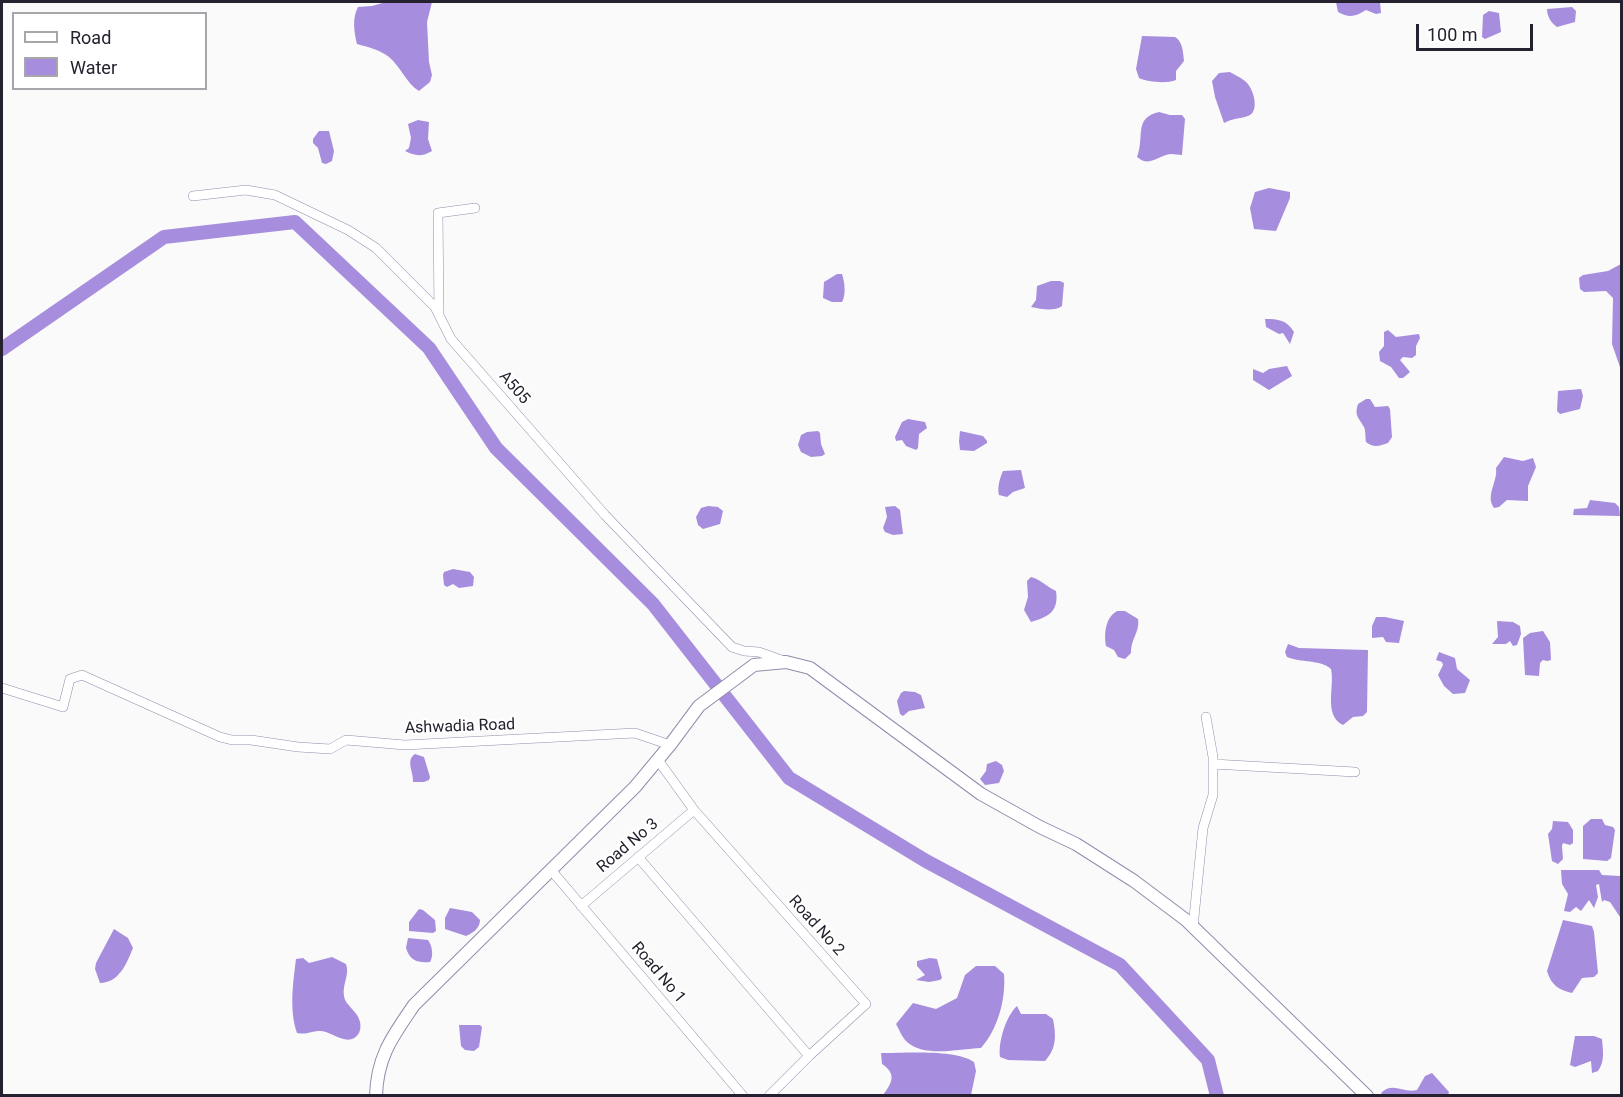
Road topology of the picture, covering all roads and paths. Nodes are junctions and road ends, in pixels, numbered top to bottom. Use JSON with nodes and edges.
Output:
{"nodes":[{"id":1,"x":193,"y":196,"type":"dead end"},
{"id":2,"x":475,"y":208,"type":"dead end"},
{"id":3,"x":439,"y":316,"type":"junction"},
{"id":4,"x":786,"y":662,"type":"junction"},
{"id":5,"x":2,"y":688,"type":"edge"},
{"id":6,"x":1206,"y":717,"type":"dead end"},
{"id":7,"x":670,"y":745,"type":"junction"},
{"id":8,"x":658,"y":760,"type":"junction"},
{"id":9,"x":1213,"y":764,"type":"junction"},
{"id":10,"x":1355,"y":772,"type":"dead end"},
{"id":11,"x":694,"y":810,"type":"junction"},
{"id":12,"x":638,"y":857,"type":"junction"},
{"id":13,"x":551,"y":870,"type":"junction"},
{"id":14,"x":581,"y":906,"type":"junction"},
{"id":15,"x":1193,"y":927,"type":"junction"},
{"id":16,"x":809,"y":1056,"type":"junction"},
{"id":17,"x":376,"y":1095,"type":"edge"},
{"id":18,"x":743,"y":1095,"type":"edge"},
{"id":19,"x":769,"y":1095,"type":"edge"},
{"id":20,"x":1366,"y":1095,"type":"edge"}],
"edges":[{"from":1,"to":3,"type":"street","name":"A505"},
{"from":2,"to":3,"type":"street"},
{"from":3,"to":4,"type":"street","name":"A505"},
{"from":4,"to":7,"type":"main road"},
{"from":4,"to":15,"type":"main road"},
{"from":5,"to":7,"type":"street","name":"Ashwadia Road"},
{"from":6,"to":9,"type":"street"},
{"from":7,"to":8,"type":"main road"},
{"from":8,"to":11,"type":"street"},
{"from":8,"to":13,"type":"main road"},
{"from":9,"to":10,"type":"street"},
{"from":9,"to":15,"type":"street"},
{"from":11,"to":12,"type":"street","name":"Road No 3"},
{"from":11,"to":16,"type":"street","name":"Road No 2"},
{"from":12,"to":14,"type":"street","name":"Road No 3"},
{"from":12,"to":16,"type":"street"},
{"from":13,"to":14,"type":"street","name":"Road No 1"},
{"from":13,"to":17,"type":"main road"},
{"from":14,"to":18,"type":"street","name":"Road No 1"},
{"from":15,"to":20,"type":"main road"},
{"from":16,"to":19,"type":"street"}]}
